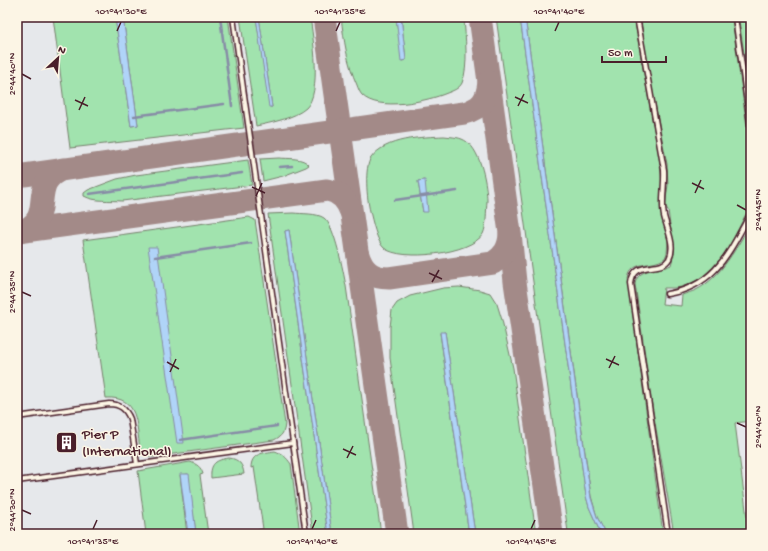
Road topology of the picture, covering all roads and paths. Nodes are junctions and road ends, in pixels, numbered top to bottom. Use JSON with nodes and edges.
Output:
{"nodes":[{"id":1,"x":233,"y":17,"type":"edge"},
{"id":2,"x":637,"y":17,"type":"edge"},
{"id":3,"x":735,"y":17,"type":"edge"},
{"id":4,"x":751,"y":130,"type":"edge"},
{"id":5,"x":751,"y":213,"type":"edge"},
{"id":6,"x":667,"y":294,"type":"dead end"},
{"id":7,"x":17,"y":417,"type":"edge"},
{"id":8,"x":294,"y":443,"type":"junction"},
{"id":9,"x":137,"y":464,"type":"junction"},
{"id":10,"x":17,"y":481,"type":"edge"},
{"id":11,"x":306,"y":534,"type":"edge"},
{"id":12,"x":668,"y":534,"type":"edge"}],
"edges":[{"from":1,"to":8,"type":"lane"},
{"from":2,"to":12,"type":"lane"},
{"from":3,"to":4,"type":"lane"},
{"from":5,"to":6,"type":"lane"},
{"from":7,"to":9,"type":"lane"},
{"from":8,"to":9,"type":"lane"},
{"from":8,"to":11,"type":"lane"},
{"from":9,"to":10,"type":"lane"}]}
